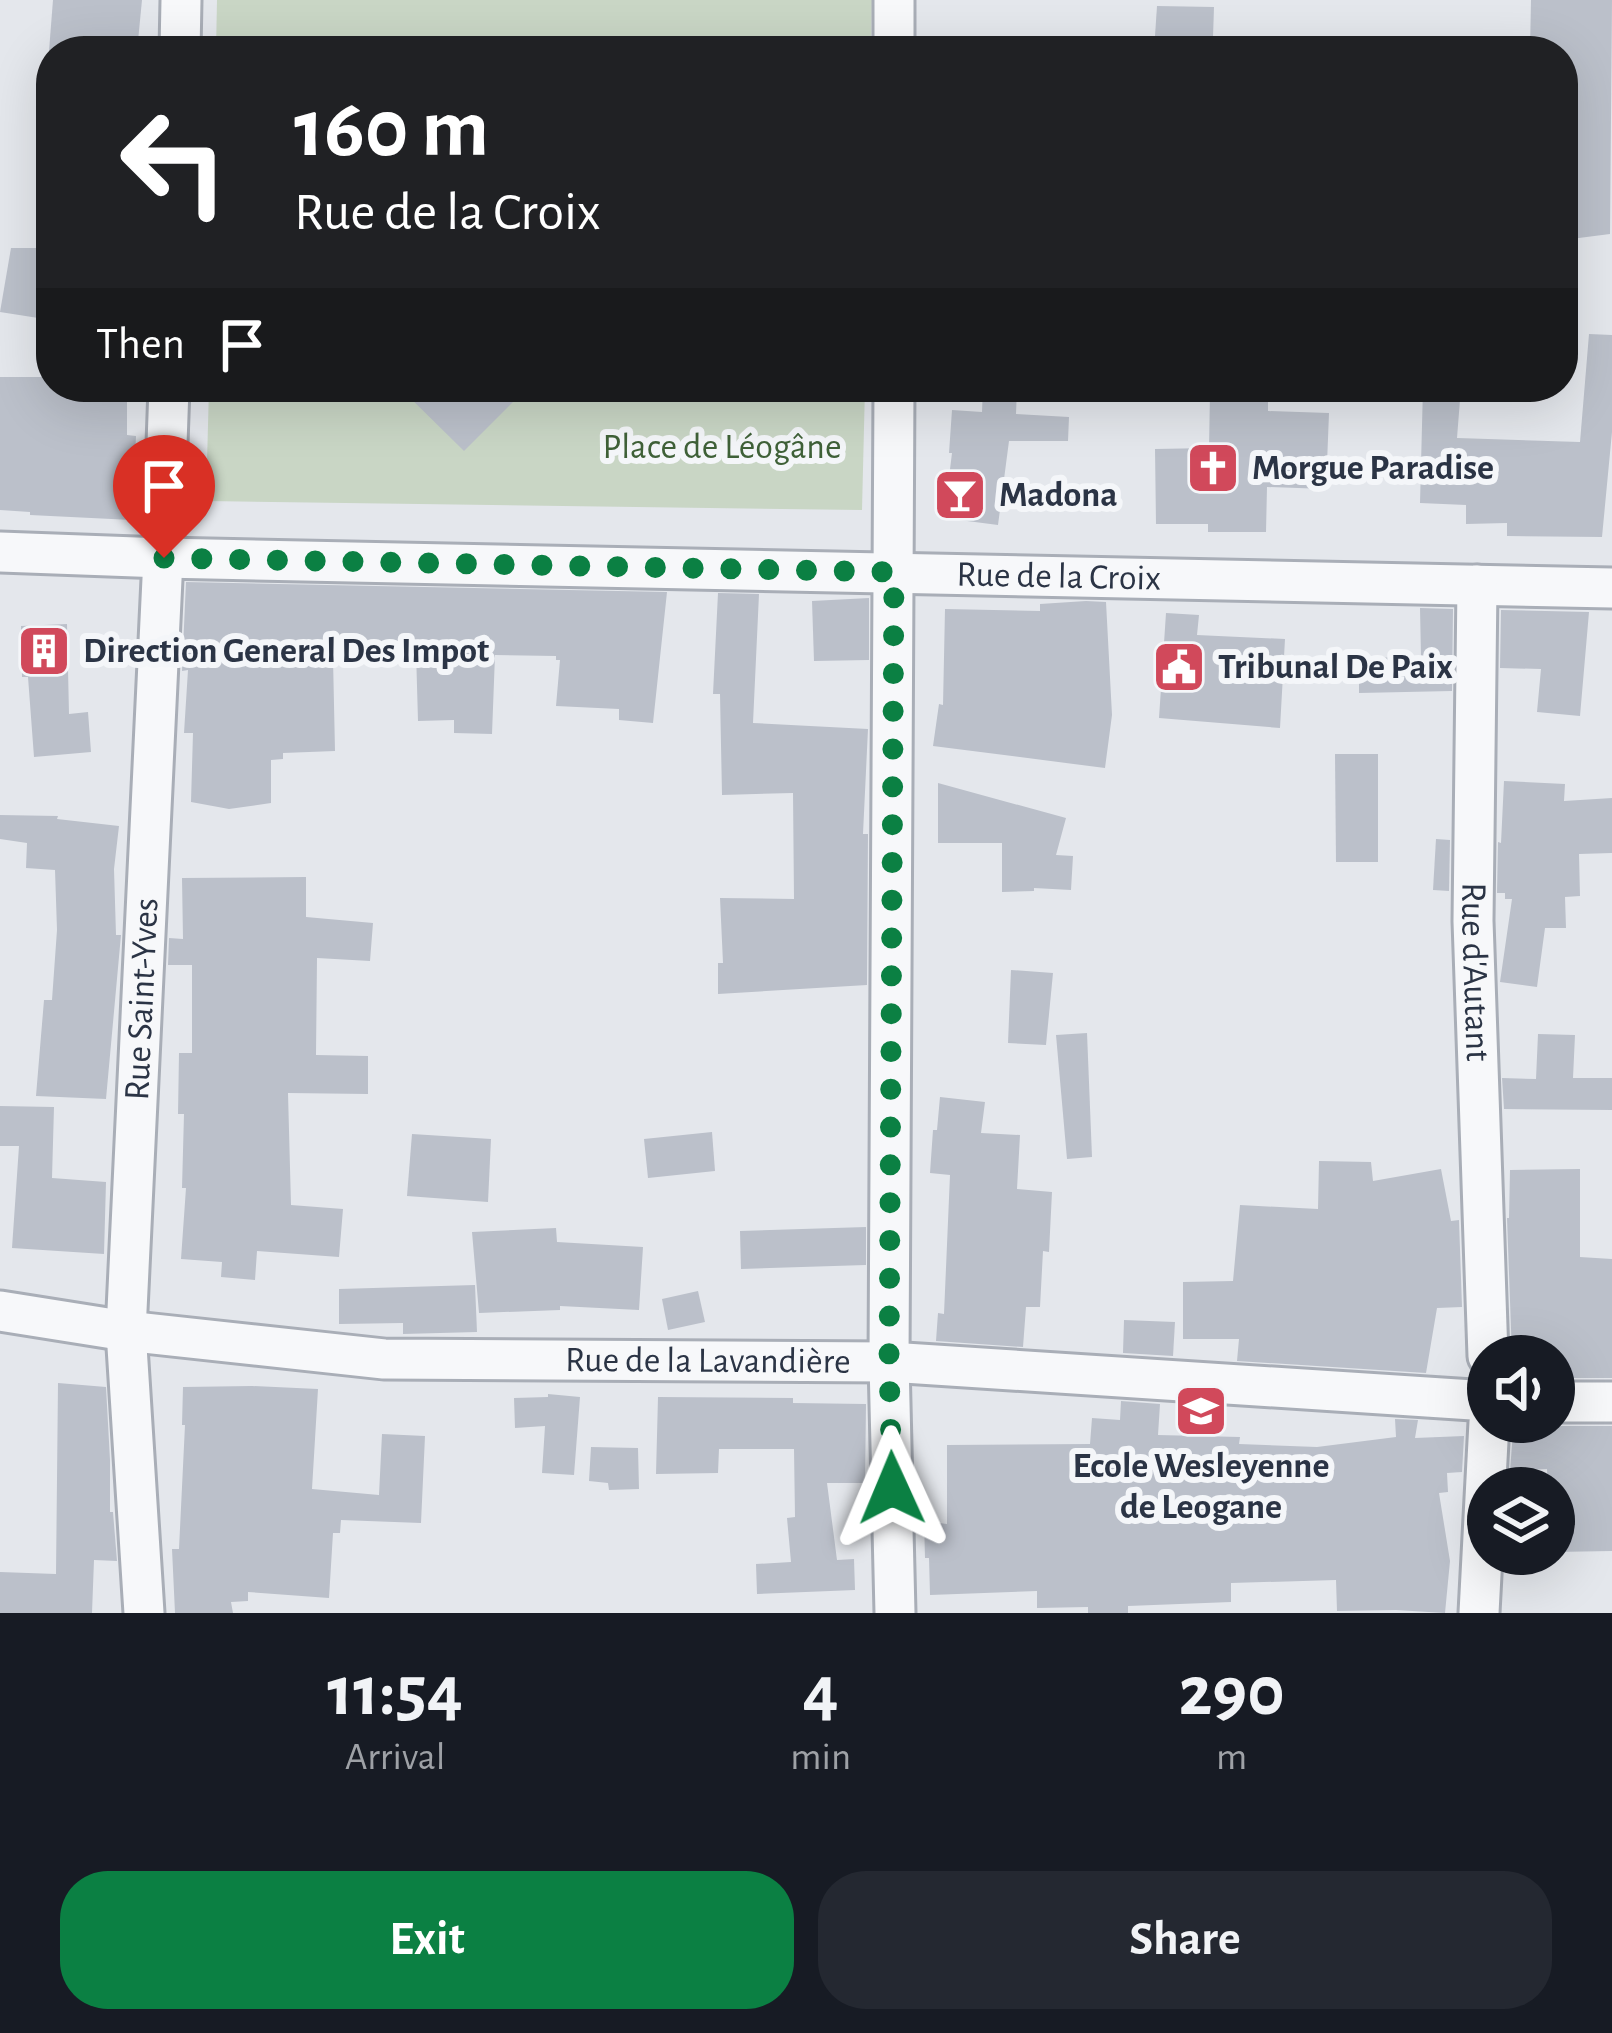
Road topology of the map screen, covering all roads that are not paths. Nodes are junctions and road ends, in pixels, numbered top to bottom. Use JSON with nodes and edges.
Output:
{"nodes":[{"id":1,"x":181,"y":0,"type":"edge"},
{"id":2,"x":894,"y":0,"type":"edge"},
{"id":3,"x":180,"y":36,"type":"edge"},
{"id":4,"x":894,"y":36,"type":"edge"},
{"id":5,"x":169,"y":402,"type":"edge"},
{"id":6,"x":894,"y":402,"type":"edge"},
{"id":7,"x":0,"y":552,"type":"edge"},
{"id":8,"x":164,"y":558,"type":"junction"},
{"id":9,"x":894,"y":572,"type":"junction"},
{"id":10,"x":1477,"y":585,"type":"junction"},
{"id":11,"x":1612,"y":588,"type":"edge"},
{"id":12,"x":0,"y":1311,"type":"edge"},
{"id":13,"x":126,"y":1331,"type":"junction"},
{"id":14,"x":1487,"y":1335,"type":"edge"},
{"id":15,"x":889,"y":1362,"type":"junction"},
{"id":16,"x":1467,"y":1400,"type":"edge"},
{"id":17,"x":1575,"y":1402,"type":"edge"},
{"id":18,"x":1612,"y":1402,"type":"edge"},
{"id":19,"x":1488,"y":1443,"type":"edge"},
{"id":20,"x":144,"y":1613,"type":"edge"},
{"id":21,"x":895,"y":1613,"type":"edge"},
{"id":22,"x":1479,"y":1613,"type":"edge"}],
"edges":[{"from":1,"to":3,"type":"street"},
{"from":2,"to":4,"type":"street"},
{"from":5,"to":8,"type":"street","name":"Rue Saint-Yves"},
{"from":6,"to":9,"type":"street"},
{"from":7,"to":8,"type":"street","name":"Rue de la Croix"},
{"from":8,"to":9,"type":"street","name":"Rue de la Croix"},
{"from":8,"to":13,"type":"street","name":"Rue Saint-Yves"},
{"from":9,"to":10,"type":"street","name":"Rue de la Croix"},
{"from":9,"to":15,"type":"street"},
{"from":10,"to":11,"type":"street","name":"Rue de la Croix"},
{"from":10,"to":14,"type":"street","name":"Rue d'Autant"},
{"from":12,"to":13,"type":"street","name":"Rue de la Lavandière"},
{"from":13,"to":15,"type":"street","name":"Rue de la Lavandière"},
{"from":13,"to":20,"type":"street","name":"Rue Saint-Yves"},
{"from":15,"to":16,"type":"street","name":"Rue de la Lavandière"},
{"from":15,"to":21,"type":"street"},
{"from":17,"to":18,"type":"street"},
{"from":19,"to":22,"type":"street"}]}
